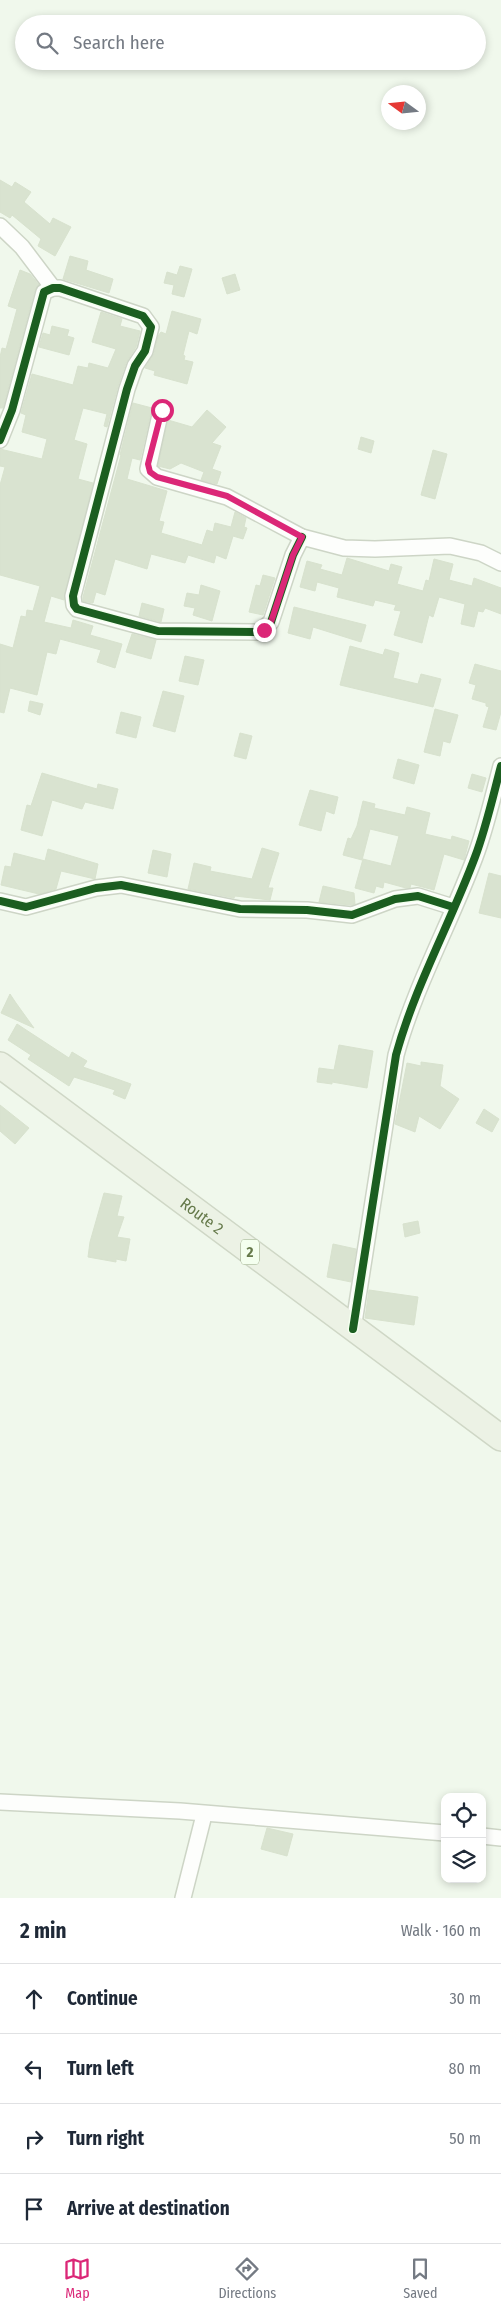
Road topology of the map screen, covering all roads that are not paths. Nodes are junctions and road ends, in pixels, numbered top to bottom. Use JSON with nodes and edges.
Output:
{"nodes":[{"id":1,"x":0,"y":226,"type":"edge"},
{"id":2,"x":53,"y":288,"type":"junction"},
{"id":3,"x":162,"y":410,"type":"dead end"},
{"id":4,"x":0,"y":440,"type":"edge"},
{"id":5,"x":302,"y":537,"type":"junction"},
{"id":6,"x":501,"y":563,"type":"edge"},
{"id":7,"x":501,"y":766,"type":"edge"},
{"id":8,"x":0,"y":901,"type":"edge"},
{"id":9,"x":453,"y":907,"type":"junction"},
{"id":10,"x":0,"y":1065,"type":"edge"},
{"id":11,"x":354,"y":1329,"type":"junction"},
{"id":12,"x":501,"y":1438,"type":"edge"},
{"id":13,"x":0,"y":1802,"type":"edge"},
{"id":14,"x":204,"y":1815,"type":"junction"},
{"id":15,"x":441,"y":1833,"type":"edge"},
{"id":16,"x":486,"y":1836,"type":"edge"},
{"id":17,"x":501,"y":1838,"type":"edge"},
{"id":18,"x":183,"y":1898,"type":"edge"}],
"edges":[{"from":1,"to":2,"type":"street"},
{"from":2,"to":4,"type":"street"},
{"from":2,"to":5,"type":"street"},
{"from":3,"to":5,"type":"street"},
{"from":5,"to":6,"type":"street"},
{"from":7,"to":9,"type":"street"},
{"from":8,"to":9,"type":"street"},
{"from":9,"to":11,"type":"street"},
{"from":10,"to":11,"type":"highway","name":"Route 2","number":"2"},
{"from":11,"to":12,"type":"highway","name":"Route 2","number":"2"},
{"from":13,"to":14,"type":"street"},
{"from":14,"to":15,"type":"street"},
{"from":14,"to":18,"type":"street"},
{"from":16,"to":17,"type":"street"}]}
